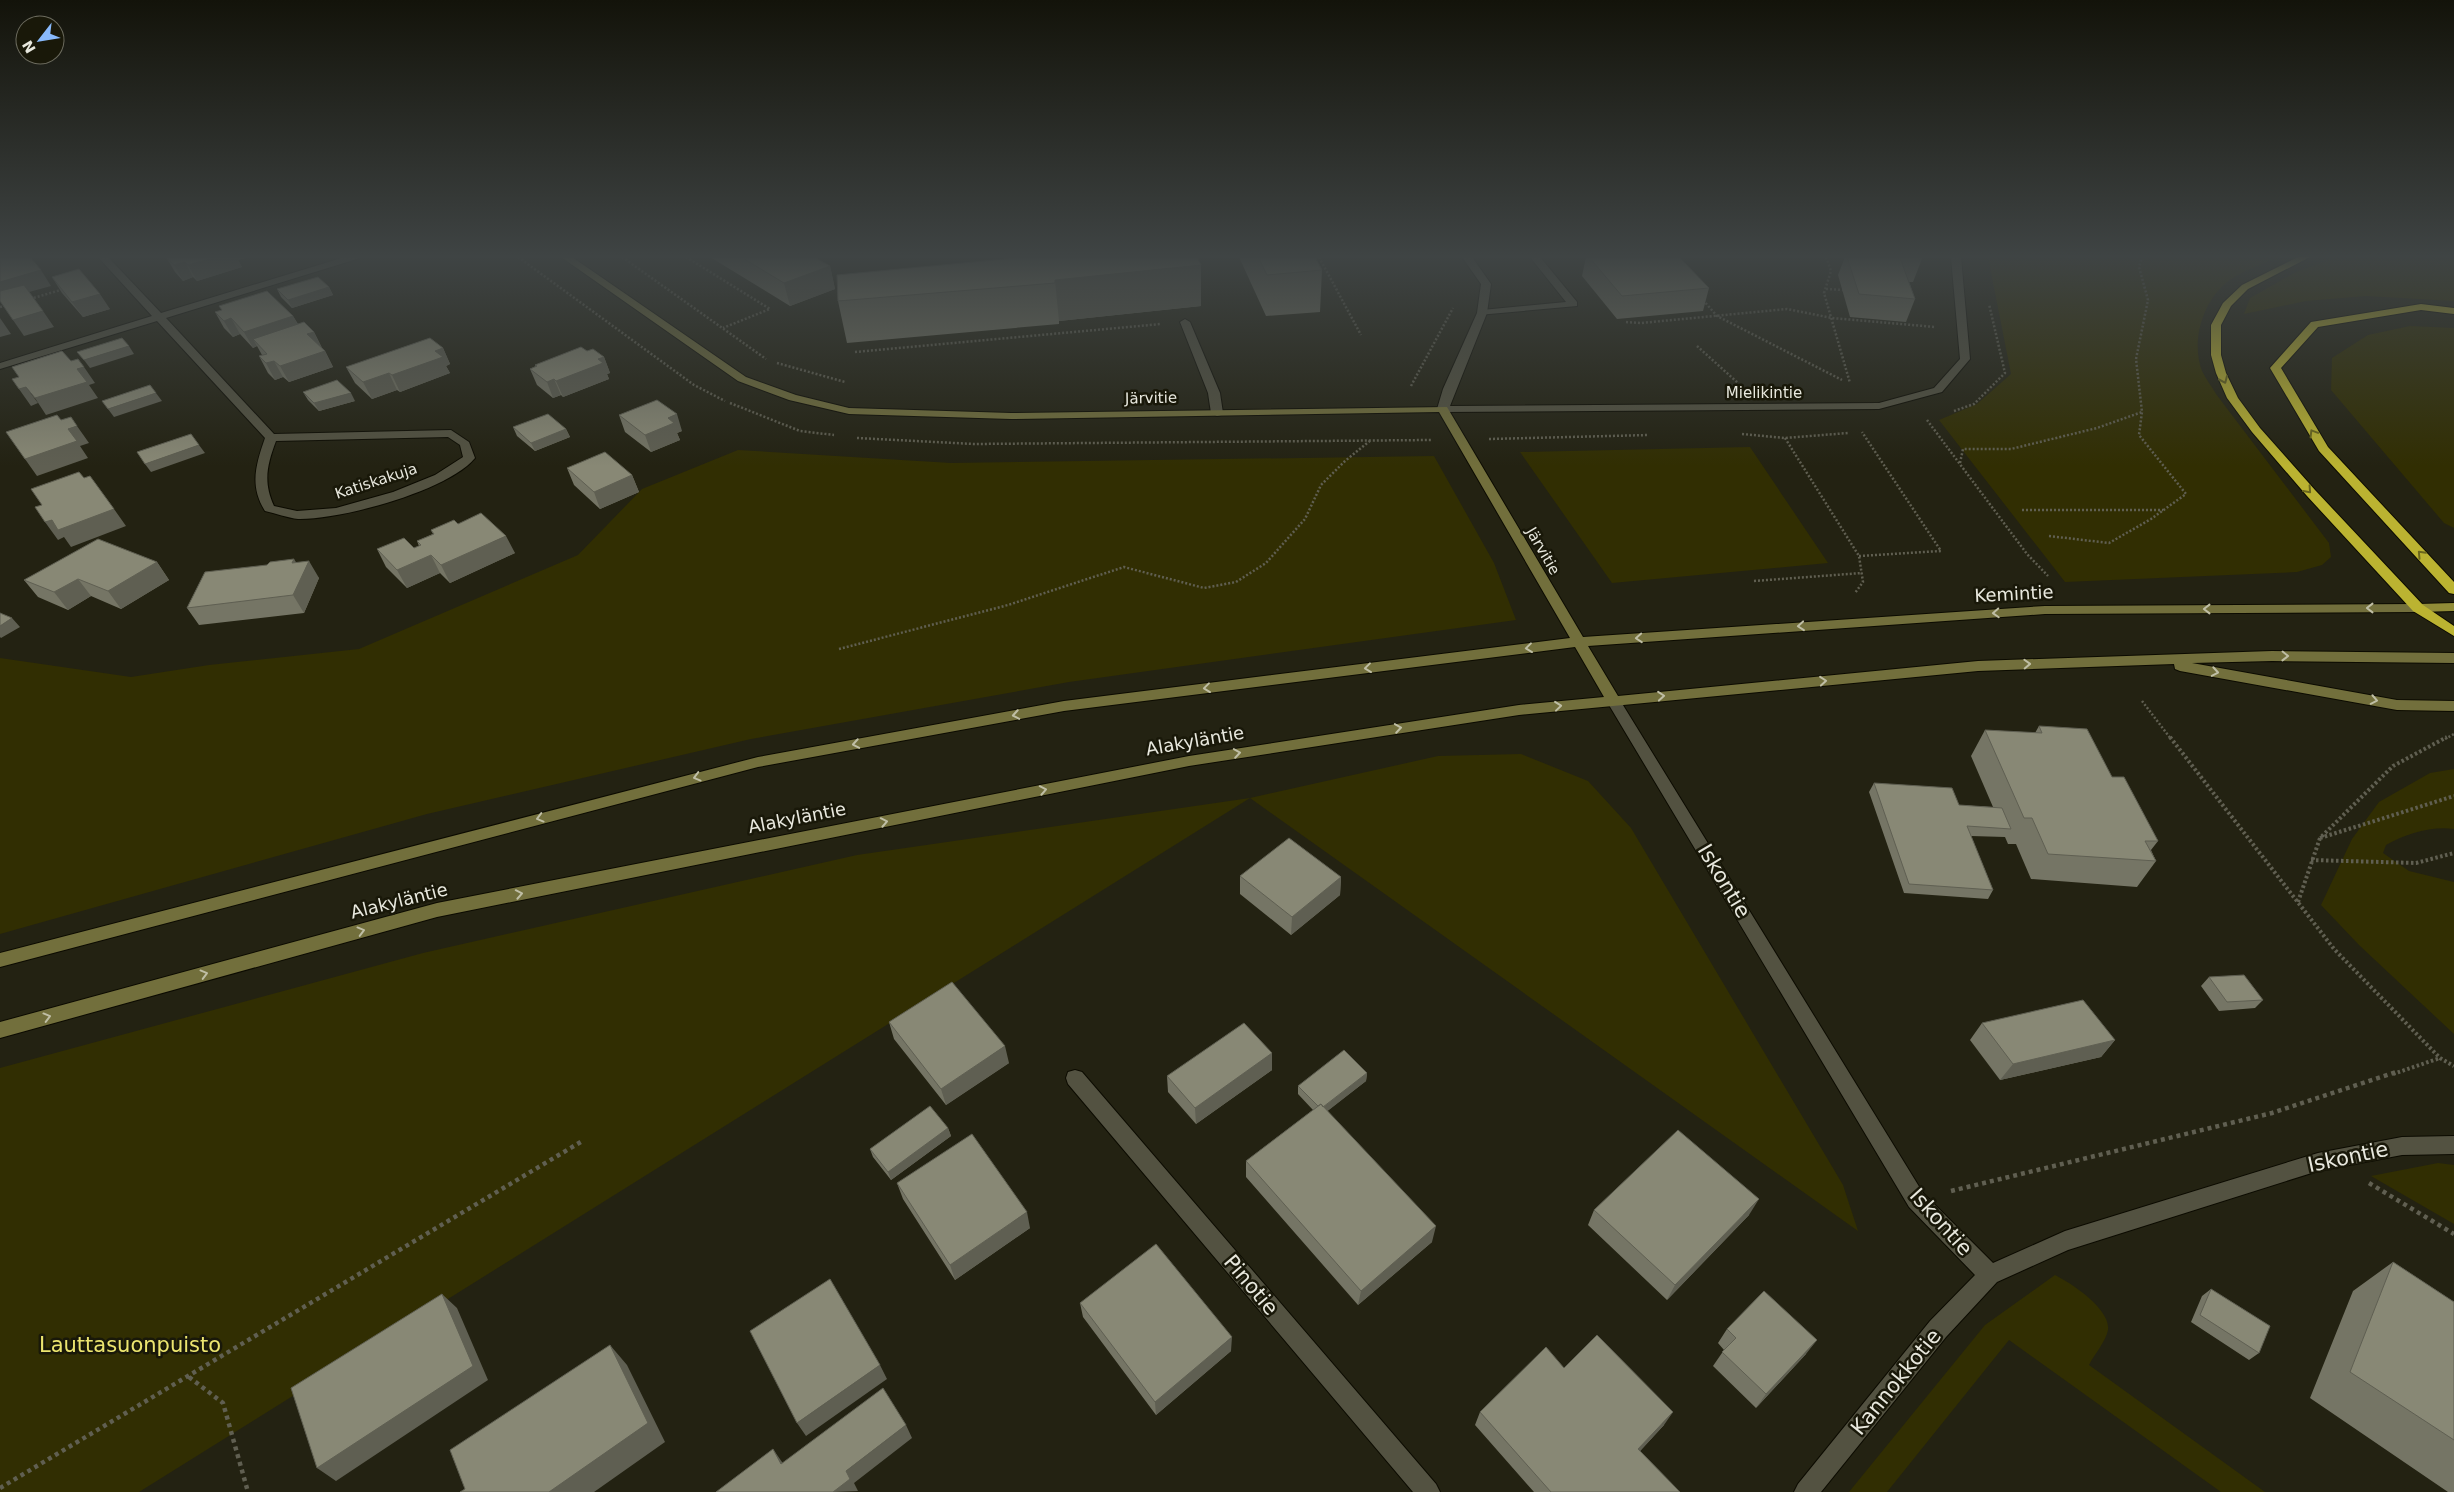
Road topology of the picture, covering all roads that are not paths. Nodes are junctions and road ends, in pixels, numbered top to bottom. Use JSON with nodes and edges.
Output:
{"nodes":[{"id":1,"x":130,"y":327,"type":"edge"},
{"id":2,"x":166,"y":327,"type":"edge"},
{"id":3,"x":666,"y":327,"type":"edge"},
{"id":4,"x":1187,"y":327,"type":"edge"},
{"id":5,"x":1476,"y":327,"type":"edge"},
{"id":6,"x":1962,"y":327,"type":"edge"},
{"id":7,"x":2216,"y":327,"type":"edge"},
{"id":8,"x":2313,"y":327,"type":"edge"},
{"id":9,"x":0,"y":366,"type":"edge"},
{"id":10,"x":1443,"y":409,"type":"junction"},
{"id":11,"x":1217,"y":413,"type":"junction"},
{"id":12,"x":271,"y":438,"type":"junction"},
{"id":13,"x":2454,"y":590,"type":"edge"},
{"id":14,"x":2454,"y":607,"type":"edge"},
{"id":15,"x":2418,"y":608,"type":"junction"},
{"id":16,"x":2454,"y":632,"type":"edge"},
{"id":17,"x":1577,"y":642,"type":"junction"},
{"id":18,"x":2454,"y":658,"type":"edge"},
{"id":19,"x":2149,"y":660,"type":"junction"},
{"id":20,"x":1613,"y":700,"type":"junction"},
{"id":21,"x":2454,"y":706,"type":"edge"},
{"id":22,"x":0,"y":960,"type":"edge"},
{"id":23,"x":0,"y":1030,"type":"edge"},
{"id":24,"x":1075,"y":1078,"type":"dead end"},
{"id":25,"x":2454,"y":1144,"type":"edge"},
{"id":26,"x":1990,"y":1275,"type":"junction"},
{"id":27,"x":1428,"y":1492,"type":"edge"},
{"id":28,"x":1806,"y":1492,"type":"edge"}],
"edges":[{"from":1,"to":9,"type":"street"},
{"from":2,"to":12,"type":"street"},
{"from":3,"to":11,"type":"main road","name":"Järvitie"},
{"from":4,"to":11,"type":"street"},
{"from":5,"to":10,"type":"street"},
{"from":6,"to":10,"type":"street","name":"Mielikintie"},
{"from":7,"to":15,"type":"highway","one_way":true},
{"from":13,"to":8,"type":"highway","one_way":true},
{"from":10,"to":11,"type":"main road","name":"Järvitie"},
{"from":10,"to":17,"type":"main road","name":"Järvitie"},
{"from":12,"to":12,"type":"street","name":"Katiskakuja"},
{"from":14,"to":15,"type":"main road","name":"Kemintie"},
{"from":15,"to":16,"type":"highway"},
{"from":15,"to":17,"type":"main road","name":"Kemintie","one_way":true},
{"from":17,"to":20,"type":"main road","name":"Järvitie"},
{"from":17,"to":22,"type":"main road","one_way":true},
{"from":19,"to":18,"type":"main road","one_way":true},
{"from":20,"to":19,"type":"main road","one_way":true},
{"from":19,"to":21,"type":"main road","one_way":true},
{"from":23,"to":20,"type":"main road","name":"Alakyläntie","one_way":true},
{"from":20,"to":26,"type":"street","name":"Iskontie"},
{"from":24,"to":27,"type":"street","name":"Pinotie"},
{"from":25,"to":26,"type":"street","name":"Iskontie"},
{"from":26,"to":28,"type":"street","name":"Kannokkotie"}]}
